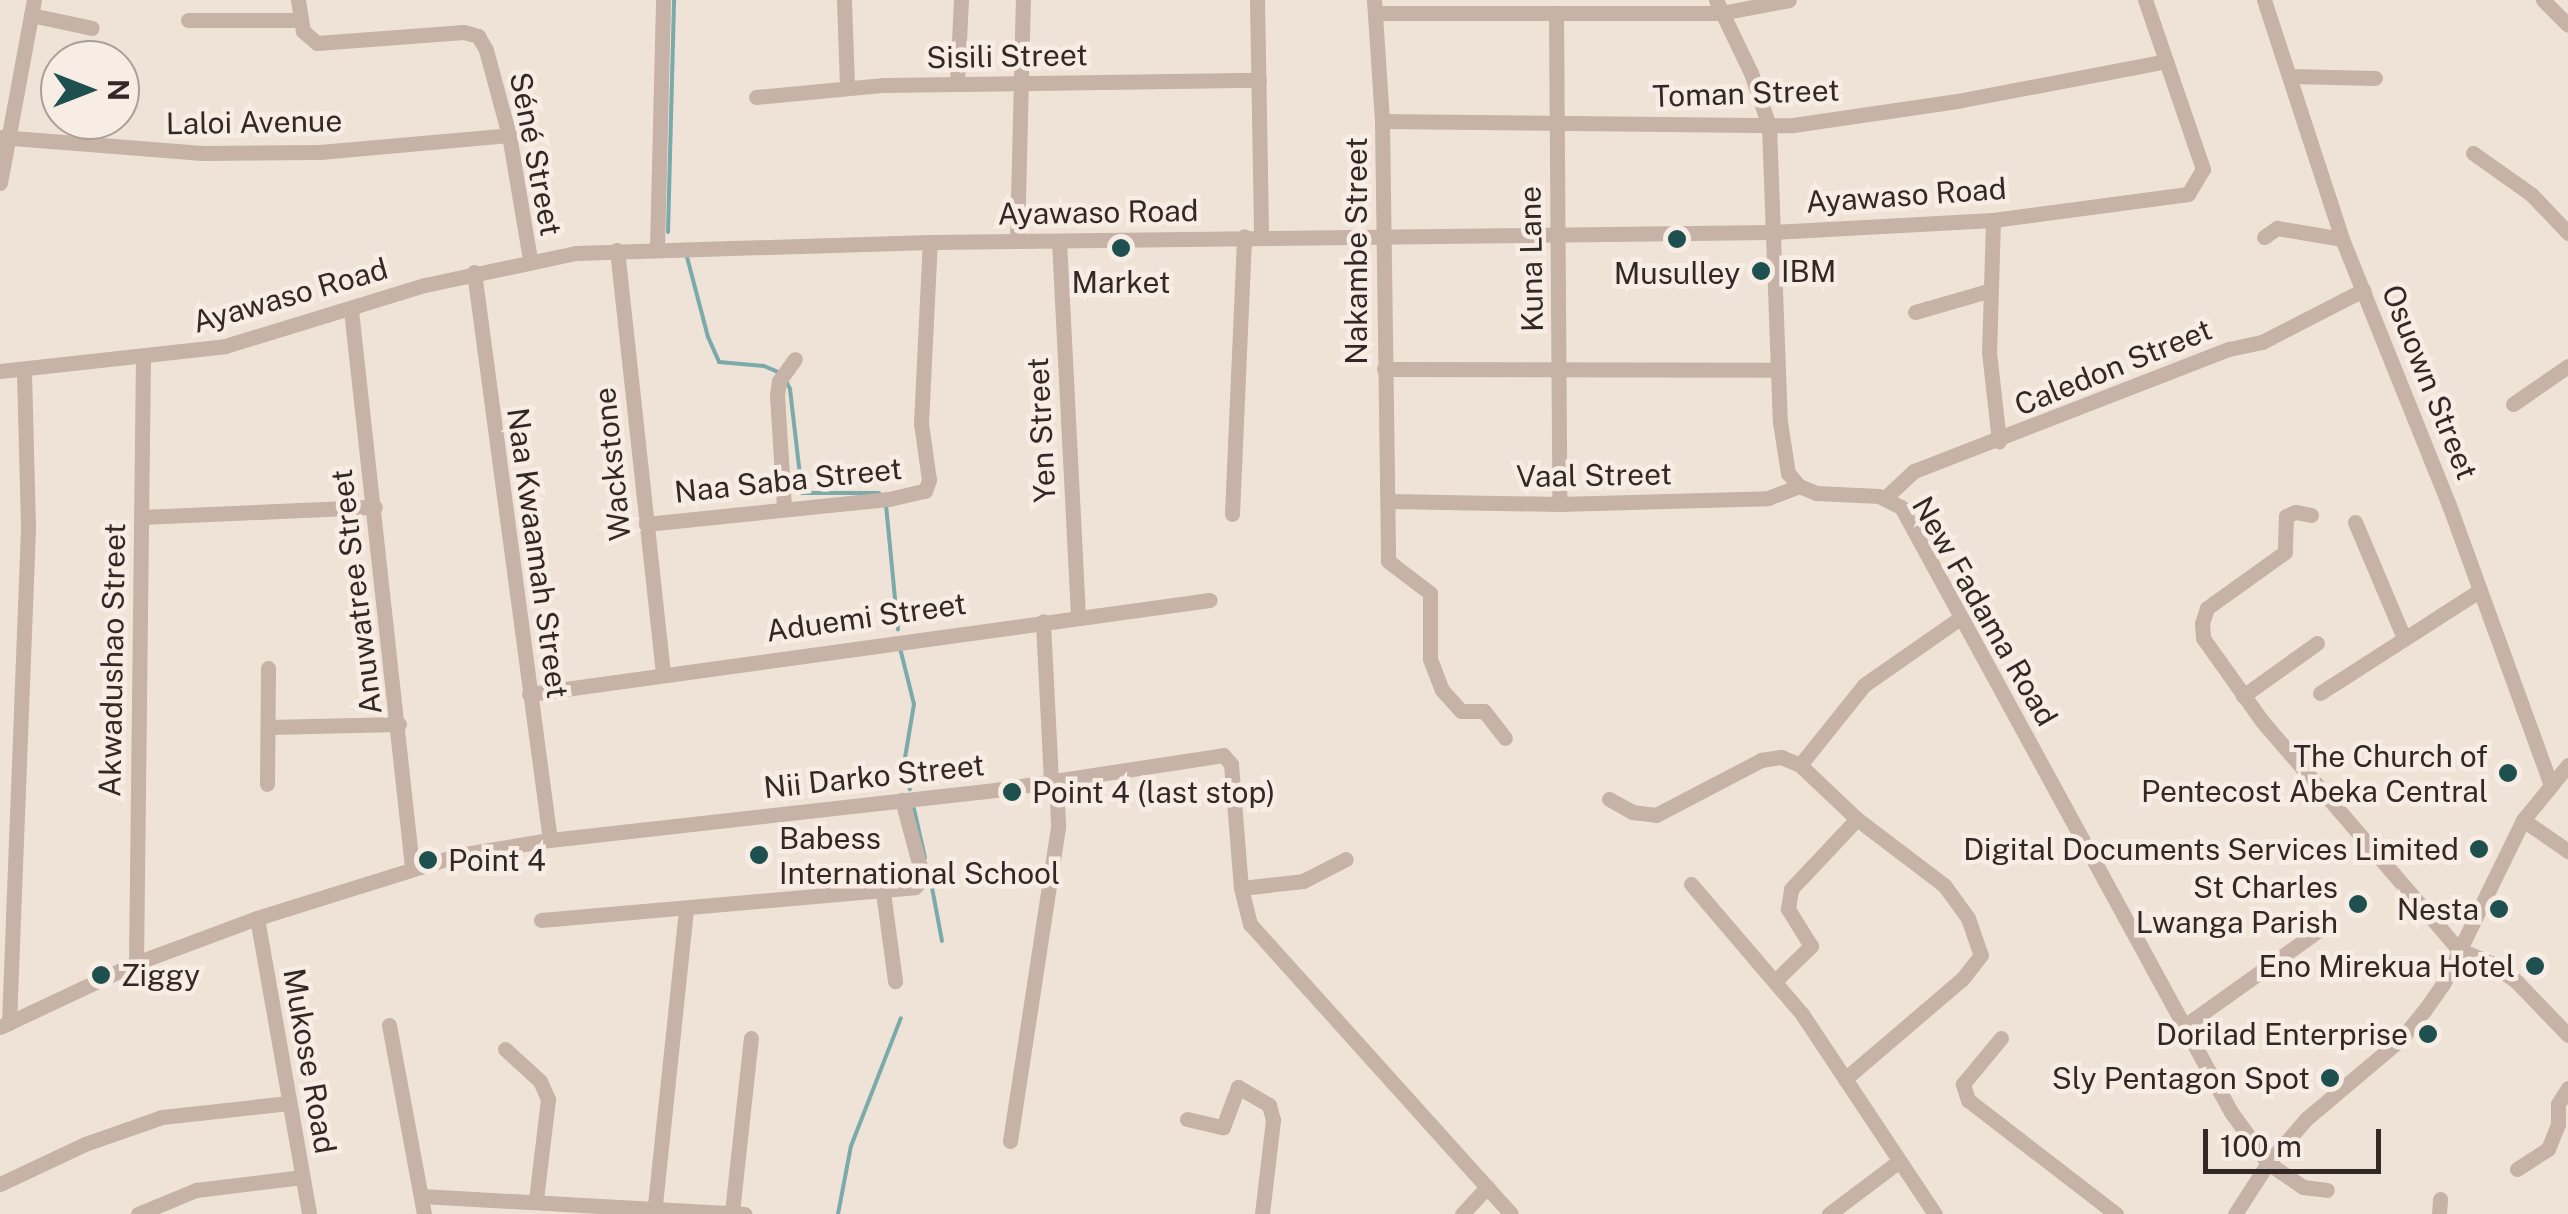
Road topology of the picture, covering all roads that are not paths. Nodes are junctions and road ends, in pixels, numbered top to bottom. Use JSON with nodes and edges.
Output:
{"nodes":[{"id":1,"x":298,"y":0,"type":"edge"},
{"id":2,"x":663,"y":0,"type":"edge"},
{"id":3,"x":844,"y":0,"type":"edge"},
{"id":4,"x":961,"y":0,"type":"edge"},
{"id":5,"x":1023,"y":0,"type":"edge"},
{"id":6,"x":1257,"y":0,"type":"edge"},
{"id":7,"x":1789,"y":0,"type":"edge"},
{"id":8,"x":2144,"y":0,"type":"edge"},
{"id":9,"x":2264,"y":0,"type":"edge"},
{"id":10,"x":2543,"y":0,"type":"edge"},
{"id":11,"x":1375,"y":6,"type":"edge"},
{"id":12,"x":1719,"y":6,"type":"edge"},
{"id":13,"x":32,"y":8,"type":"edge"},
{"id":14,"x":1556,"y":13,"type":"junction"},
{"id":15,"x":188,"y":20,"type":"dead end"},
{"id":16,"x":300,"y":20,"type":"junction"},
{"id":17,"x":2568,"y":25,"type":"edge"},
{"id":18,"x":92,"y":28,"type":"dead end"},
{"id":19,"x":2166,"y":61,"type":"junction"},
{"id":20,"x":2289,"y":76,"type":"junction"},
{"id":21,"x":2376,"y":78,"type":"dead end"},
{"id":22,"x":1259,"y":80,"type":"junction"},
{"id":23,"x":958,"y":84,"type":"junction"},
{"id":24,"x":1023,"y":84,"type":"junction"},
{"id":25,"x":847,"y":88,"type":"junction"},
{"id":26,"x":756,"y":98,"type":"dead end"},
{"id":27,"x":1382,"y":121,"type":"junction"},
{"id":28,"x":1557,"y":123,"type":"junction"},
{"id":29,"x":1769,"y":126,"type":"junction"},
{"id":30,"x":509,"y":135,"type":"junction"},
{"id":31,"x":4,"y":137,"type":"edge"},
{"id":32,"x":2473,"y":153,"type":"dead end"},
{"id":33,"x":0,"y":183,"type":"edge"},
{"id":34,"x":1993,"y":220,"type":"junction"},
{"id":35,"x":1774,"y":232,"type":"junction"},
{"id":36,"x":2568,"y":232,"type":"edge"},
{"id":37,"x":1558,"y":234,"type":"junction"},
{"id":38,"x":1381,"y":235,"type":"junction"},
{"id":39,"x":1244,"y":236,"type":"junction"},
{"id":40,"x":1261,"y":236,"type":"junction"},
{"id":41,"x":2264,"y":237,"type":"dead end"},
{"id":42,"x":2342,"y":239,"type":"junction"},
{"id":43,"x":1059,"y":241,"type":"junction"},
{"id":44,"x":930,"y":242,"type":"junction"},
{"id":45,"x":1018,"y":242,"type":"junction"},
{"id":46,"x":658,"y":248,"type":"junction"},
{"id":47,"x":617,"y":250,"type":"junction"},
{"id":48,"x":530,"y":260,"type":"junction"},
{"id":49,"x":474,"y":272,"type":"junction"},
{"id":50,"x":1991,"y":290,"type":"junction"},
{"id":51,"x":2363,"y":290,"type":"junction"},
{"id":52,"x":350,"y":310,"type":"junction"},
{"id":53,"x":1915,"y":312,"type":"dead end"},
{"id":54,"x":143,"y":357,"type":"junction"},
{"id":55,"x":795,"y":359,"type":"dead end"},
{"id":56,"x":2568,"y":366,"type":"edge"},
{"id":57,"x":24,"y":369,"type":"junction"},
{"id":58,"x":1384,"y":369,"type":"junction"},
{"id":59,"x":1559,"y":369,"type":"junction"},
{"id":60,"x":1777,"y":370,"type":"junction"},
{"id":61,"x":0,"y":371,"type":"edge"},
{"id":62,"x":2512,"y":404,"type":"dead end"},
{"id":63,"x":1999,"y":441,"type":"junction"},
{"id":64,"x":1800,"y":486,"type":"junction"},
{"id":65,"x":1886,"y":497,"type":"junction"},
{"id":66,"x":1388,"y":501,"type":"junction"},
{"id":67,"x":1559,"y":504,"type":"junction"},
{"id":68,"x":375,"y":508,"type":"junction"},
{"id":69,"x":784,"y":508,"type":"junction"},
{"id":70,"x":1232,"y":514,"type":"dead end"},
{"id":71,"x":2312,"y":514,"type":"dead end"},
{"id":72,"x":142,"y":517,"type":"junction"},
{"id":73,"x":2355,"y":522,"type":"dead end"},
{"id":74,"x":646,"y":524,"type":"junction"},
{"id":75,"x":2478,"y":591,"type":"junction"},
{"id":76,"x":1210,"y":600,"type":"dead end"},
{"id":77,"x":1078,"y":616,"type":"junction"},
{"id":78,"x":1960,"y":618,"type":"junction"},
{"id":79,"x":1043,"y":621,"type":"junction"},
{"id":80,"x":2404,"y":638,"type":"junction"},
{"id":81,"x":2317,"y":643,"type":"dead end"},
{"id":82,"x":268,"y":668,"type":"dead end"},
{"id":83,"x":663,"y":672,"type":"junction"},
{"id":84,"x":529,"y":694,"type":"junction"},
{"id":85,"x":2320,"y":694,"type":"dead end"},
{"id":86,"x":2243,"y":696,"type":"junction"},
{"id":87,"x":399,"y":724,"type":"junction"},
{"id":88,"x":268,"y":726,"type":"junction"},
{"id":89,"x":1506,"y":738,"type":"dead end"},
{"id":90,"x":1800,"y":765,"type":"junction"},
{"id":91,"x":2568,"y":765,"type":"edge"},
{"id":92,"x":1050,"y":781,"type":"junction"},
{"id":93,"x":2550,"y":783,"type":"junction"},
{"id":94,"x":267,"y":784,"type":"dead end"},
{"id":95,"x":1610,"y":798,"type":"dead end"},
{"id":96,"x":905,"y":800,"type":"junction"},
{"id":97,"x":1857,"y":819,"type":"junction"},
{"id":98,"x":2524,"y":820,"type":"junction"},
{"id":99,"x":550,"y":840,"type":"junction"},
{"id":100,"x":2568,"y":851,"type":"edge"},
{"id":101,"x":1346,"y":859,"type":"dead end"},
{"id":102,"x":412,"y":868,"type":"junction"},
{"id":103,"x":1691,"y":884,"type":"dead end"},
{"id":104,"x":1241,"y":888,"type":"junction"},
{"id":105,"x":883,"y":892,"type":"junction"},
{"id":106,"x":686,"y":909,"type":"junction"},
{"id":107,"x":257,"y":918,"type":"junction"},
{"id":108,"x":542,"y":920,"type":"dead end"},
{"id":109,"x":2326,"y":925,"type":"dead end"},
{"id":110,"x":2458,"y":949,"type":"junction"},
{"id":111,"x":136,"y":964,"type":"junction"},
{"id":112,"x":1776,"y":980,"type":"junction"},
{"id":113,"x":896,"y":981,"type":"dead end"},
{"id":114,"x":4,"y":1025,"type":"edge"},
{"id":115,"x":389,"y":1026,"type":"dead end"},
{"id":116,"x":2183,"y":1028,"type":"junction"},
{"id":117,"x":2568,"y":1036,"type":"edge"},
{"id":118,"x":751,"y":1038,"type":"dead end"},
{"id":119,"x":2001,"y":1038,"type":"dead end"},
{"id":120,"x":505,"y":1049,"type":"dead end"},
{"id":121,"x":1845,"y":1080,"type":"junction"},
{"id":122,"x":2568,"y":1088,"type":"edge"},
{"id":123,"x":288,"y":1103,"type":"junction"},
{"id":124,"x":1187,"y":1118,"type":"dead end"},
{"id":125,"x":1010,"y":1142,"type":"dead end"},
{"id":126,"x":1898,"y":1162,"type":"junction"},
{"id":127,"x":2268,"y":1163,"type":"junction"},
{"id":128,"x":2517,"y":1169,"type":"dead end"},
{"id":129,"x":302,"y":1177,"type":"junction"},
{"id":130,"x":0,"y":1184,"type":"edge"},
{"id":131,"x":1487,"y":1187,"type":"junction"},
{"id":132,"x":2327,"y":1190,"type":"dead end"},
{"id":133,"x":421,"y":1196,"type":"junction"},
{"id":134,"x":536,"y":1199,"type":"junction"},
{"id":135,"x":518,"y":1206,"type":"edge"},
{"id":136,"x":655,"y":1210,"type":"edge"},
{"id":137,"x":739,"y":1213,"type":"edge"},
{"id":138,"x":138,"y":1214,"type":"edge"},
{"id":139,"x":309,"y":1214,"type":"edge"},
{"id":140,"x":424,"y":1214,"type":"edge"},
{"id":141,"x":1262,"y":1214,"type":"edge"},
{"id":142,"x":1462,"y":1214,"type":"edge"},
{"id":143,"x":1511,"y":1214,"type":"edge"},
{"id":144,"x":1830,"y":1214,"type":"edge"},
{"id":145,"x":1935,"y":1214,"type":"edge"},
{"id":146,"x":2116,"y":1214,"type":"edge"},
{"id":147,"x":2235,"y":1214,"type":"edge"}],
"edges":[{"from":1,"to":16,"type":"street"},
{"from":2,"to":46,"type":"street"},
{"from":3,"to":25,"type":"street"},
{"from":4,"to":23,"type":"street"},
{"from":5,"to":24,"type":"street"},
{"from":6,"to":22,"type":"street"},
{"from":7,"to":12,"type":"street"},
{"from":8,"to":19,"type":"street"},
{"from":9,"to":20,"type":"street","name":"Osuown Street"},
{"from":10,"to":17,"type":"street"},
{"from":11,"to":14,"type":"street"},
{"from":11,"to":27,"type":"street","name":"Nakambe Street"},
{"from":12,"to":14,"type":"street"},
{"from":12,"to":29,"type":"street"},
{"from":13,"to":18,"type":"street"},
{"from":13,"to":31,"type":"street"},
{"from":14,"to":28,"type":"street","name":"Kuna Lane"},
{"from":15,"to":16,"type":"street"},
{"from":16,"to":30,"type":"street","name":"Séné Street"},
{"from":19,"to":29,"type":"street","name":"Toman Street"},
{"from":19,"to":34,"type":"street","name":"Ayawaso Road"},
{"from":20,"to":21,"type":"street"},
{"from":20,"to":42,"type":"street","name":"Osuown Street"},
{"from":22,"to":24,"type":"street","name":"Sisili Street"},
{"from":22,"to":40,"type":"street"},
{"from":23,"to":24,"type":"street","name":"Sisili Street"},
{"from":23,"to":25,"type":"street","name":"Sisili Street"},
{"from":24,"to":45,"type":"street"},
{"from":25,"to":26,"type":"street","name":"Sisili Street"},
{"from":27,"to":28,"type":"street","name":"Toman Street"},
{"from":27,"to":38,"type":"street","name":"Nakambe Street"},
{"from":28,"to":29,"type":"street","name":"Toman Street"},
{"from":28,"to":37,"type":"street","name":"Kuna Lane"},
{"from":29,"to":35,"type":"street"},
{"from":30,"to":31,"type":"street","name":"Laloi Avenue"},
{"from":30,"to":48,"type":"street","name":"Séné Street"},
{"from":31,"to":33,"type":"street"},
{"from":32,"to":36,"type":"street"},
{"from":34,"to":35,"type":"street","name":"Ayawaso Road"},
{"from":34,"to":50,"type":"street"},
{"from":35,"to":37,"type":"street","name":"Ayawaso Road"},
{"from":35,"to":60,"type":"street"},
{"from":37,"to":38,"type":"street","name":"Ayawaso Road"},
{"from":37,"to":59,"type":"street","name":"Kuna Lane"},
{"from":38,"to":40,"type":"street","name":"Ayawaso Road"},
{"from":38,"to":58,"type":"street","name":"Nakambe Street"},
{"from":39,"to":40,"type":"street","name":"Ayawaso Road"},
{"from":39,"to":43,"type":"street","name":"Ayawaso Road"},
{"from":39,"to":70,"type":"street"},
{"from":41,"to":42,"type":"street"},
{"from":42,"to":51,"type":"street","name":"Osuown Street"},
{"from":43,"to":45,"type":"street","name":"Ayawaso Road"},
{"from":43,"to":77,"type":"street","name":"Yen Street"},
{"from":44,"to":45,"type":"street","name":"Ayawaso Road"},
{"from":44,"to":46,"type":"street","name":"Ayawaso Road"},
{"from":44,"to":69,"type":"street","name":"Naa Saba Street"},
{"from":46,"to":47,"type":"street","name":"Ayawaso Road"},
{"from":47,"to":48,"type":"street","name":"Ayawaso Road"},
{"from":47,"to":74,"type":"street","name":"Wackstone"},
{"from":48,"to":49,"type":"street","name":"Ayawaso Road"},
{"from":49,"to":52,"type":"street","name":"Ayawaso Road"},
{"from":49,"to":84,"type":"street","name":"Naa Kwaamah Street"},
{"from":50,"to":53,"type":"street"},
{"from":50,"to":63,"type":"street"},
{"from":51,"to":63,"type":"street","name":"Caledon Street"},
{"from":51,"to":75,"type":"street","name":"Osuown Street"},
{"from":52,"to":54,"type":"street","name":"Ayawaso Road"},
{"from":52,"to":68,"type":"street","name":"Anuwatree Street"},
{"from":54,"to":57,"type":"street","name":"Ayawaso Road"},
{"from":54,"to":72,"type":"street","name":"Akwadushao Street"},
{"from":55,"to":69,"type":"street"},
{"from":56,"to":62,"type":"street"},
{"from":57,"to":61,"type":"street","name":"Ayawaso Road"},
{"from":57,"to":114,"type":"street"},
{"from":58,"to":59,"type":"street"},
{"from":58,"to":66,"type":"street","name":"Nakambe Street"},
{"from":59,"to":60,"type":"street"},
{"from":59,"to":67,"type":"street","name":"Kuna Lane"},
{"from":60,"to":64,"type":"street"},
{"from":63,"to":65,"type":"street","name":"Caledon Street"},
{"from":64,"to":65,"type":"street","name":"New Fadama Road"},
{"from":64,"to":67,"type":"street","name":"Vaal Street"},
{"from":65,"to":78,"type":"street","name":"New Fadama Road"},
{"from":66,"to":67,"type":"street","name":"Vaal Street"},
{"from":66,"to":89,"type":"street","name":"Nakambe Street"},
{"from":68,"to":72,"type":"street"},
{"from":68,"to":87,"type":"street","name":"Anuwatree Street"},
{"from":69,"to":74,"type":"street","name":"Naa Saba Street"},
{"from":71,"to":86,"type":"street"},
{"from":72,"to":111,"type":"street","name":"Akwadushao Street"},
{"from":73,"to":80,"type":"street"},
{"from":74,"to":83,"type":"street","name":"Wackstone"},
{"from":75,"to":80,"type":"street"},
{"from":75,"to":93,"type":"street","name":"Osuown Street"},
{"from":76,"to":77,"type":"street","name":"Aduemi Street"},
{"from":77,"to":79,"type":"street","name":"Aduemi Street"},
{"from":78,"to":90,"type":"street"},
{"from":78,"to":116,"type":"street","name":"New Fadama Road"},
{"from":79,"to":83,"type":"street","name":"Aduemi Street"},
{"from":79,"to":92,"type":"street"},
{"from":80,"to":85,"type":"street"},
{"from":81,"to":86,"type":"street"},
{"from":82,"to":88,"type":"street"},
{"from":83,"to":84,"type":"street","name":"Aduemi Street"},
{"from":84,"to":99,"type":"street","name":"Naa Kwaamah Street"},
{"from":86,"to":110,"type":"street"},
{"from":87,"to":88,"type":"street"},
{"from":87,"to":102,"type":"street","name":"Anuwatree Street"},
{"from":88,"to":94,"type":"street"},
{"from":90,"to":95,"type":"street"},
{"from":90,"to":97,"type":"street"},
{"from":91,"to":93,"type":"street"},
{"from":92,"to":96,"type":"street","name":"Nii Darko Street"},
{"from":92,"to":104,"type":"street","name":"Nii Darko Street"},
{"from":92,"to":125,"type":"street"},
{"from":93,"to":98,"type":"street"},
{"from":96,"to":99,"type":"street","name":"Nii Darko Street"},
{"from":96,"to":105,"type":"street"},
{"from":97,"to":112,"type":"street"},
{"from":97,"to":121,"type":"street"},
{"from":98,"to":100,"type":"street"},
{"from":98,"to":110,"type":"street"},
{"from":99,"to":102,"type":"street","name":"Nii Darko Street"},
{"from":101,"to":104,"type":"street"},
{"from":102,"to":107,"type":"street","name":"Nii Darko Street"},
{"from":103,"to":112,"type":"street"},
{"from":104,"to":131,"type":"street","name":"Nii Darko Street"},
{"from":105,"to":106,"type":"street"},
{"from":105,"to":113,"type":"street"},
{"from":106,"to":108,"type":"street"},
{"from":106,"to":136,"type":"street"},
{"from":107,"to":111,"type":"street","name":"Nii Darko Street"},
{"from":107,"to":123,"type":"street","name":"Mukose Road"},
{"from":109,"to":116,"type":"street"},
{"from":110,"to":117,"type":"street"},
{"from":110,"to":127,"type":"street"},
{"from":111,"to":114,"type":"street","name":"Nii Darko Street"},
{"from":112,"to":121,"type":"street"},
{"from":115,"to":133,"type":"street"},
{"from":116,"to":127,"type":"street","name":"New Fadama Road"},
{"from":118,"to":137,"type":"street"},
{"from":119,"to":146,"type":"street"},
{"from":120,"to":134,"type":"street"},
{"from":121,"to":126,"type":"street"},
{"from":122,"to":128,"type":"street"},
{"from":123,"to":129,"type":"street","name":"Mukose Road"},
{"from":123,"to":130,"type":"street"},
{"from":124,"to":141,"type":"street"},
{"from":126,"to":144,"type":"street"},
{"from":126,"to":145,"type":"street"},
{"from":127,"to":132,"type":"street"},
{"from":127,"to":147,"type":"street"},
{"from":129,"to":138,"type":"street"},
{"from":129,"to":139,"type":"street","name":"Mukose Road"},
{"from":131,"to":142,"type":"street"},
{"from":131,"to":143,"type":"street","name":"Nii Darko Street"},
{"from":133,"to":135,"type":"street"},
{"from":133,"to":140,"type":"street"},
{"from":134,"to":135,"type":"street"},
{"from":134,"to":136,"type":"street"},
{"from":136,"to":137,"type":"street"}]}
